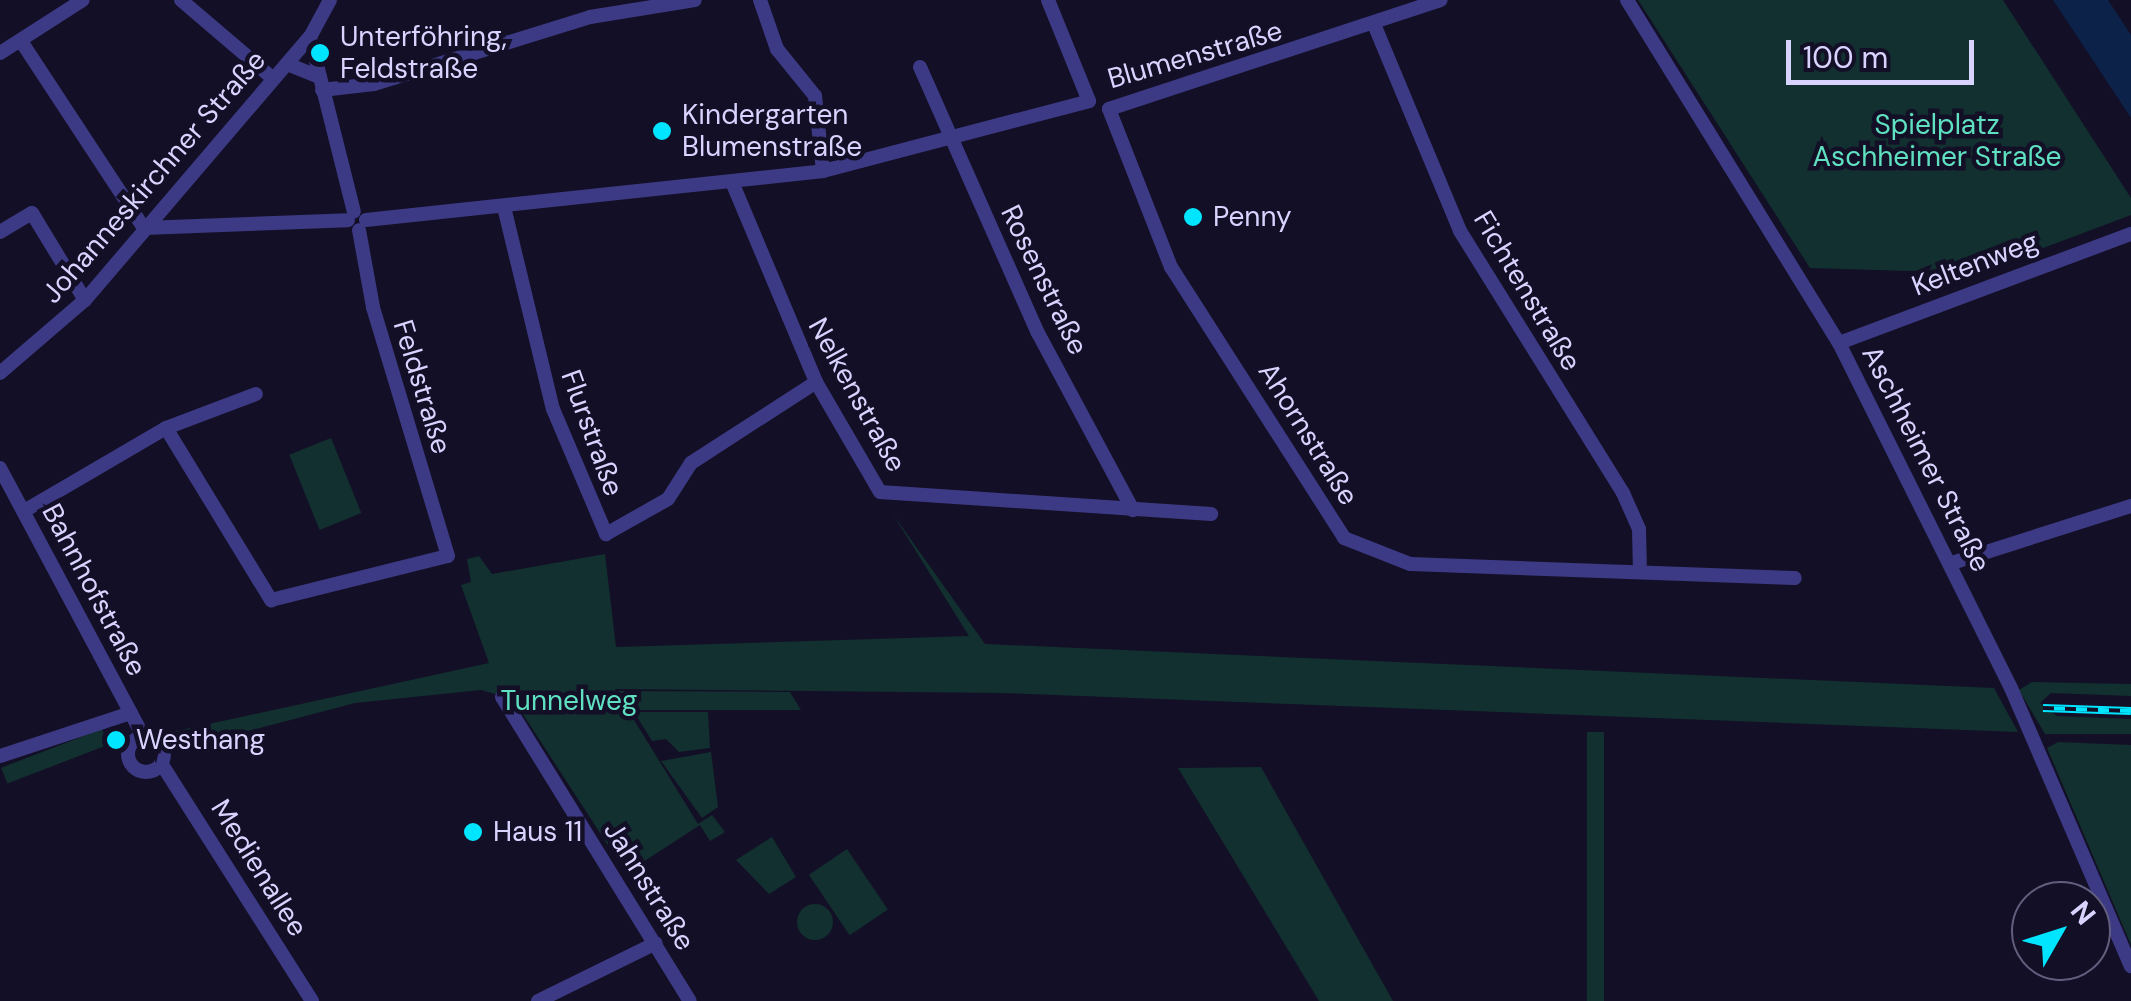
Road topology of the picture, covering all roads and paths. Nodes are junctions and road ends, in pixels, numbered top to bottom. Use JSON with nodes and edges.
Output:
{"nodes":[{"id":1,"x":82,"y":0,"type":"edge"},
{"id":2,"x":182,"y":0,"type":"edge"},
{"id":3,"x":330,"y":0,"type":"edge"},
{"id":4,"x":695,"y":0,"type":"edge"},
{"id":5,"x":760,"y":0,"type":"edge"},
{"id":6,"x":1048,"y":0,"type":"edge"},
{"id":7,"x":1441,"y":0,"type":"edge"},
{"id":8,"x":1627,"y":0,"type":"edge"},
{"id":9,"x":1376,"y":28,"type":"junction"},
{"id":10,"x":310,"y":37,"type":"junction"},
{"id":11,"x":21,"y":42,"type":"junction"},
{"id":12,"x":0,"y":53,"type":"edge"},
{"id":13,"x":287,"y":64,"type":"junction"},
{"id":14,"x":920,"y":67,"type":"dead end"},
{"id":15,"x":270,"y":76,"type":"junction"},
{"id":16,"x":319,"y":83,"type":"junction"},
{"id":17,"x":1089,"y":101,"type":"junction"},
{"id":18,"x":1109,"y":109,"type":"junction"},
{"id":19,"x":951,"y":142,"type":"junction"},
{"id":20,"x":824,"y":171,"type":"junction"},
{"id":21,"x":732,"y":182,"type":"junction"},
{"id":22,"x":504,"y":207,"type":"junction"},
{"id":23,"x":357,"y":220,"type":"junction"},
{"id":24,"x":144,"y":228,"type":"junction"},
{"id":25,"x":0,"y":232,"type":"edge"},
{"id":26,"x":2130,"y":232,"type":"edge"},
{"id":27,"x":85,"y":300,"type":"junction"},
{"id":28,"x":1839,"y":343,"type":"junction"},
{"id":29,"x":0,"y":373,"type":"edge"},
{"id":30,"x":816,"y":382,"type":"junction"},
{"id":31,"x":256,"y":394,"type":"dead end"},
{"id":32,"x":166,"y":428,"type":"junction"},
{"id":33,"x":0,"y":468,"type":"edge"},
{"id":34,"x":2131,"y":506,"type":"edge"},
{"id":35,"x":1132,"y":510,"type":"junction"},
{"id":36,"x":24,"y":511,"type":"junction"},
{"id":37,"x":1211,"y":514,"type":"dead end"},
{"id":38,"x":1952,"y":563,"type":"junction"},
{"id":39,"x":1640,"y":572,"type":"junction"},
{"id":40,"x":1795,"y":578,"type":"dead end"},
{"id":41,"x":502,"y":696,"type":"dead end"},
{"id":42,"x":131,"y":713,"type":"junction"},
{"id":43,"x":144,"y":736,"type":"junction"},
{"id":44,"x":0,"y":756,"type":"edge"},
{"id":45,"x":161,"y":763,"type":"junction"},
{"id":46,"x":656,"y":944,"type":"junction"},
{"id":47,"x":2131,"y":966,"type":"edge"},
{"id":48,"x":312,"y":1001,"type":"edge"},
{"id":49,"x":538,"y":1001,"type":"edge"},
{"id":50,"x":690,"y":1001,"type":"edge"}],
"edges":[{"from":1,"to":11,"type":"street"},
{"from":2,"to":15,"type":"street"},
{"from":3,"to":10,"type":"street","name":"Johanneskirchner Straße"},
{"from":4,"to":16,"type":"street"},
{"from":5,"to":20,"type":"street"},
{"from":6,"to":17,"type":"street"},
{"from":7,"to":9,"type":"street","name":"Blumenstraße"},
{"from":8,"to":28,"type":"street","name":"Aschheimer Straße"},
{"from":9,"to":18,"type":"street","name":"Blumenstraße"},
{"from":9,"to":39,"type":"street","name":"Fichtenstraße"},
{"from":10,"to":13,"type":"street","name":"Johanneskirchner Straße"},
{"from":10,"to":16,"type":"street","name":"Feldstraße"},
{"from":11,"to":12,"type":"street"},
{"from":11,"to":24,"type":"street"},
{"from":13,"to":15,"type":"street","name":"Johanneskirchner Straße"},
{"from":13,"to":16,"type":"street"},
{"from":14,"to":19,"type":"street","name":"Rosenstraße"},
{"from":15,"to":24,"type":"street","name":"Johanneskirchner Straße"},
{"from":16,"to":23,"type":"street","name":"Feldstraße"},
{"from":17,"to":18,"type":"street","name":"Blumenstraße"},
{"from":17,"to":19,"type":"street","name":"Blumenstraße"},
{"from":18,"to":39,"type":"street","name":"Ahornstraße"},
{"from":19,"to":20,"type":"street","name":"Blumenstraße"},
{"from":19,"to":35,"type":"street","name":"Rosenstraße"},
{"from":20,"to":21,"type":"street","name":"Blumenstraße"},
{"from":21,"to":22,"type":"street","name":"Blumenstraße"},
{"from":21,"to":30,"type":"street","name":"Nelkenstraße"},
{"from":22,"to":23,"type":"street","name":"Blumenstraße"},
{"from":22,"to":30,"type":"street","name":"Flurstraße"},
{"from":23,"to":24,"type":"street","name":"Blumenstraße"},
{"from":23,"to":32,"type":"street","name":"Feldstraße"},
{"from":24,"to":27,"type":"street","name":"Johanneskirchner Straße"},
{"from":25,"to":27,"type":"street"},
{"from":26,"to":28,"type":"street","name":"Keltenweg"},
{"from":27,"to":29,"type":"street","name":"Johanneskirchner Straße"},
{"from":28,"to":38,"type":"street","name":"Aschheimer Straße"},
{"from":30,"to":35,"type":"street","name":"Nelkenstraße"},
{"from":31,"to":32,"type":"street"},
{"from":32,"to":36,"type":"street"},
{"from":33,"to":36,"type":"street","name":"Bahnhofstraße"},
{"from":34,"to":38,"type":"street"},
{"from":35,"to":37,"type":"street","name":"Nelkenstraße"},
{"from":36,"to":42,"type":"street","name":"Bahnhofstraße"},
{"from":38,"to":47,"type":"street","name":"Aschheimer Straße"},
{"from":39,"to":40,"type":"street","name":"Ahornstraße"},
{"from":41,"to":46,"type":"street","name":"Jahnstraße"},
{"from":42,"to":43,"type":"street","name":"Bahnhofstraße"},
{"from":42,"to":44,"type":"street"},
{"from":43,"to":45,"type":"street"},
{"from":43,"to":45,"type":"street"},
{"from":45,"to":48,"type":"street","name":"Medienallee"},
{"from":46,"to":49,"type":"street"},
{"from":46,"to":50,"type":"street","name":"Jahnstraße"}]}
